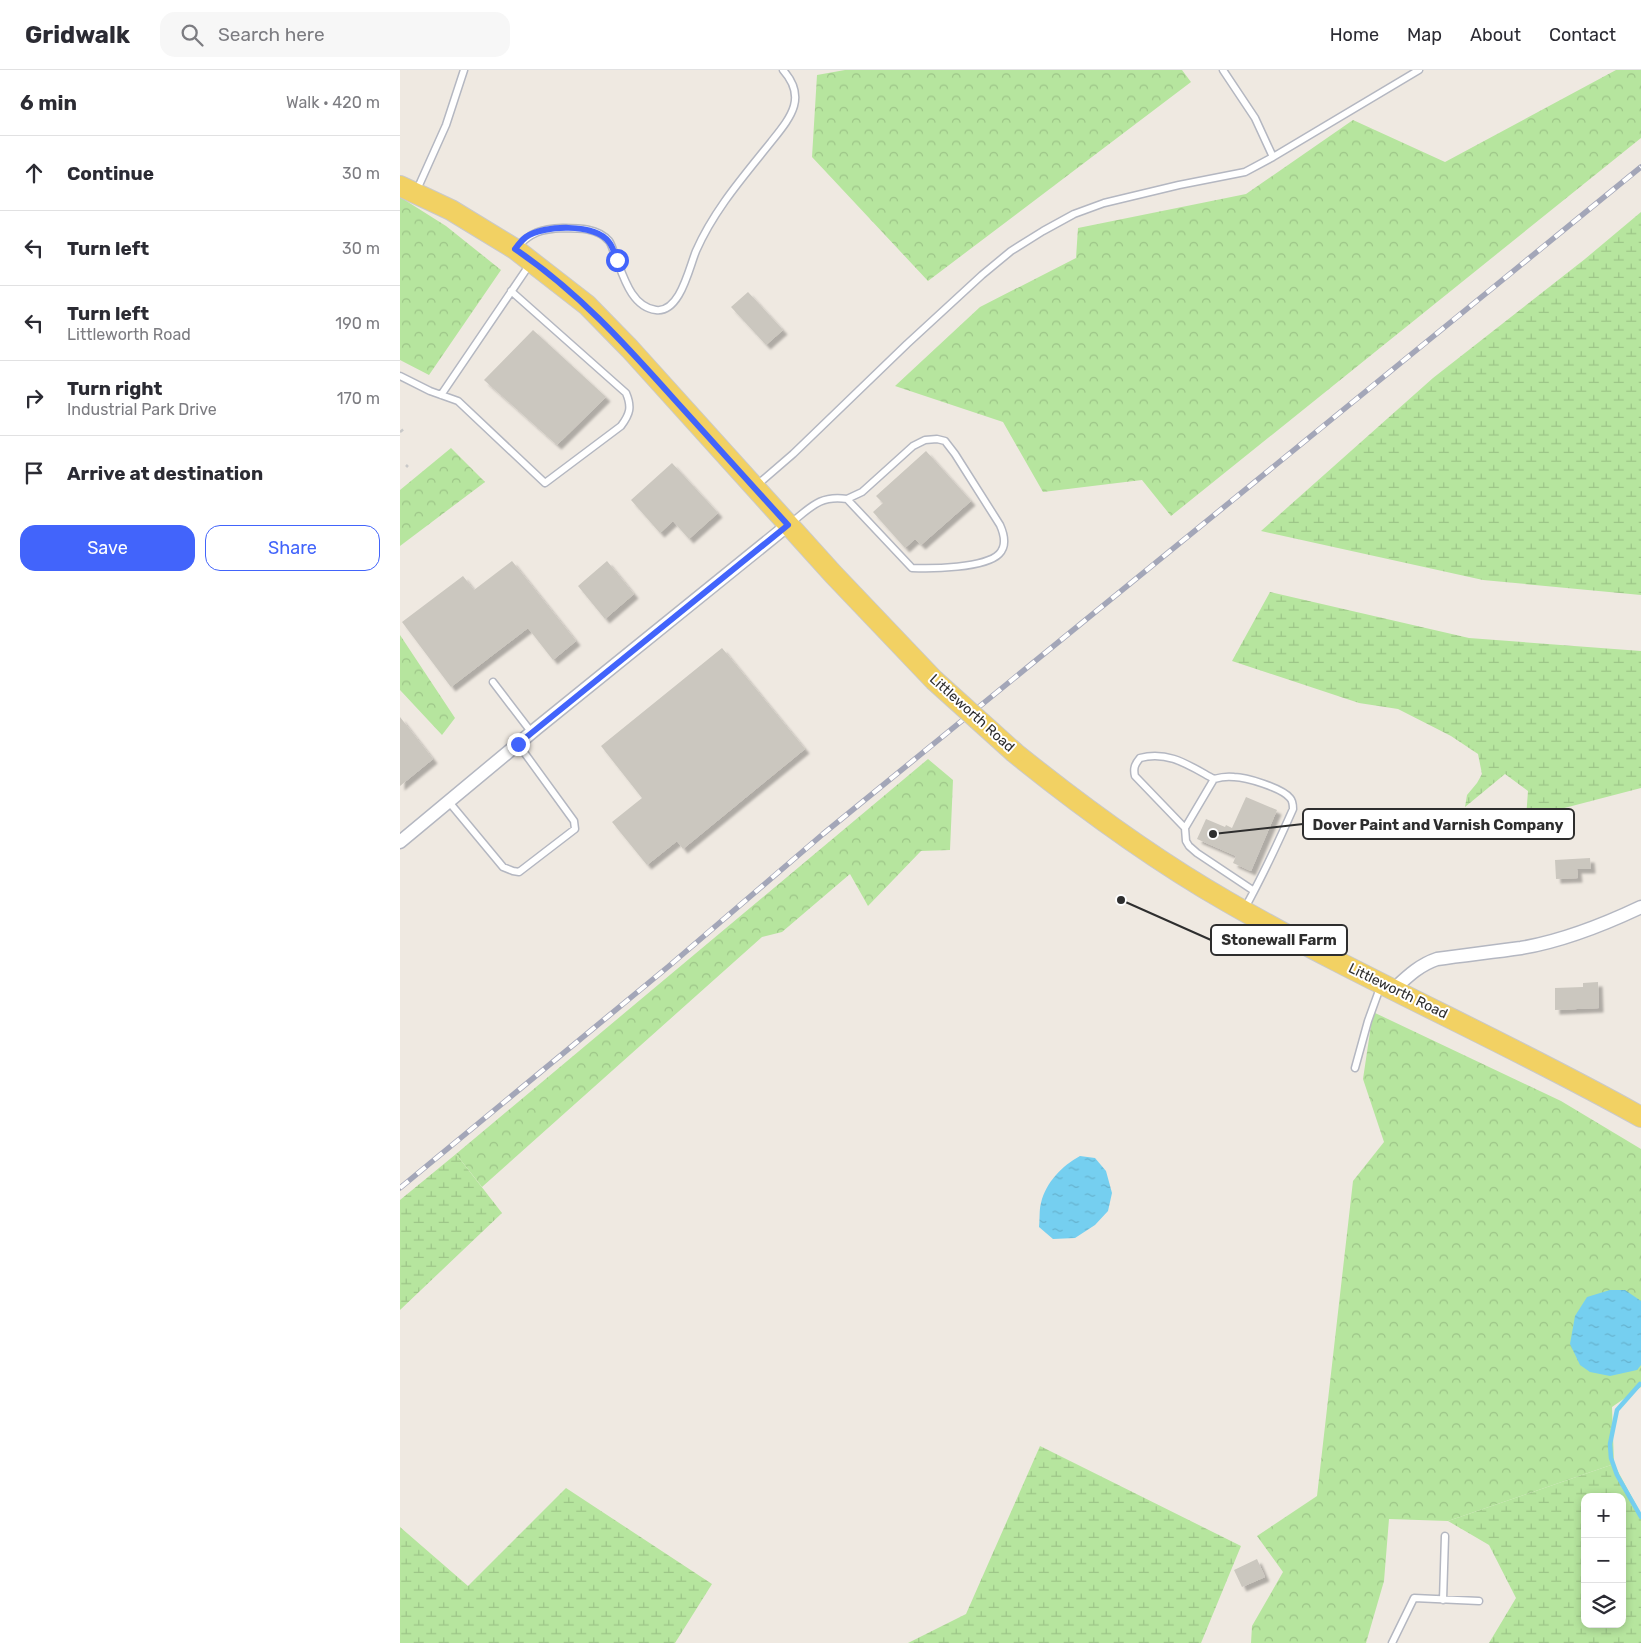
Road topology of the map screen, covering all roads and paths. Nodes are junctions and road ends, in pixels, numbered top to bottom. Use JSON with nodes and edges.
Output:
{"nodes":[{"id":1,"x":464,"y":70,"type":"edge"},
{"id":2,"x":783,"y":70,"type":"edge"},
{"id":3,"x":1223,"y":70,"type":"edge"},
{"id":4,"x":1419,"y":70,"type":"edge"},
{"id":5,"x":1273,"y":157,"type":"junction"},
{"id":6,"x":408,"y":190,"type":"edge"},
{"id":7,"x":515,"y":249,"type":"junction"},
{"id":8,"x":532,"y":261,"type":"junction"},
{"id":9,"x":511,"y":291,"type":"junction"},
{"id":10,"x":400,"y":376,"type":"edge"},
{"id":11,"x":441,"y":395,"type":"junction"},
{"id":12,"x":405,"y":428,"type":"dead end"},
{"id":13,"x":400,"y":432,"type":"edge"},
{"id":14,"x":754,"y":488,"type":"junction"},
{"id":15,"x":847,"y":498,"type":"junction"},
{"id":16,"x":788,"y":525,"type":"junction"},
{"id":17,"x":493,"y":682,"type":"dead end"},
{"id":18,"x":532,"y":733,"type":"junction"},
{"id":19,"x":518,"y":744,"type":"junction"},
{"id":20,"x":1214,"y":779,"type":"junction"},
{"id":21,"x":449,"y":802,"type":"junction"},
{"id":22,"x":1185,"y":828,"type":"junction"},
{"id":23,"x":400,"y":842,"type":"edge"},
{"id":24,"x":1254,"y":891,"type":"junction"},
{"id":25,"x":1641,"y":907,"type":"edge"},
{"id":26,"x":1244,"y":911,"type":"junction"},
{"id":27,"x":1387,"y":987,"type":"junction"},
{"id":28,"x":1355,"y":1068,"type":"dead end"},
{"id":29,"x":1641,"y":1118,"type":"edge"},
{"id":30,"x":1445,"y":1536,"type":"dead end"},
{"id":31,"x":1443,"y":1600,"type":"junction"},
{"id":32,"x":1480,"y":1601,"type":"dead end"},
{"id":33,"x":1392,"y":1643,"type":"edge"}],
"edges":[{"from":1,"to":6,"type":"lane"},
{"from":2,"to":7,"type":"lane"},
{"from":3,"to":5,"type":"lane"},
{"from":4,"to":5,"type":"lane"},
{"from":5,"to":14,"type":"lane"},
{"from":6,"to":7,"type":"main road","name":"Littleworth Road"},
{"from":7,"to":8,"type":"main road","name":"Littleworth Road"},
{"from":8,"to":9,"type":"lane"},
{"from":8,"to":14,"type":"main road","name":"Littleworth Road"},
{"from":9,"to":11,"type":"lane"},
{"from":9,"to":11,"type":"lane"},
{"from":10,"to":11,"type":"lane"},
{"from":12,"to":13,"type":"path"},
{"from":14,"to":16,"type":"main road","name":"Littleworth Road"},
{"from":15,"to":15,"type":"lane"},
{"from":15,"to":16,"type":"lane"},
{"from":16,"to":18,"type":"street"},
{"from":16,"to":26,"type":"main road","name":"Littleworth Road","bridge":true},
{"from":17,"to":18,"type":"lane"},
{"from":18,"to":19,"type":"street"},
{"from":19,"to":21,"type":"street"},
{"from":19,"to":21,"type":"lane"},
{"from":20,"to":22,"type":"lane"},
{"from":20,"to":22,"type":"lane"},
{"from":20,"to":24,"type":"lane"},
{"from":21,"to":23,"type":"street"},
{"from":22,"to":24,"type":"lane"},
{"from":24,"to":26,"type":"lane"},
{"from":25,"to":27,"type":"street"},
{"from":26,"to":27,"type":"main road","name":"Littleworth Road"},
{"from":27,"to":28,"type":"lane"},
{"from":27,"to":29,"type":"main road","name":"Littleworth Road"},
{"from":30,"to":31,"type":"lane"},
{"from":31,"to":32,"type":"lane"},
{"from":31,"to":33,"type":"lane"}]}
